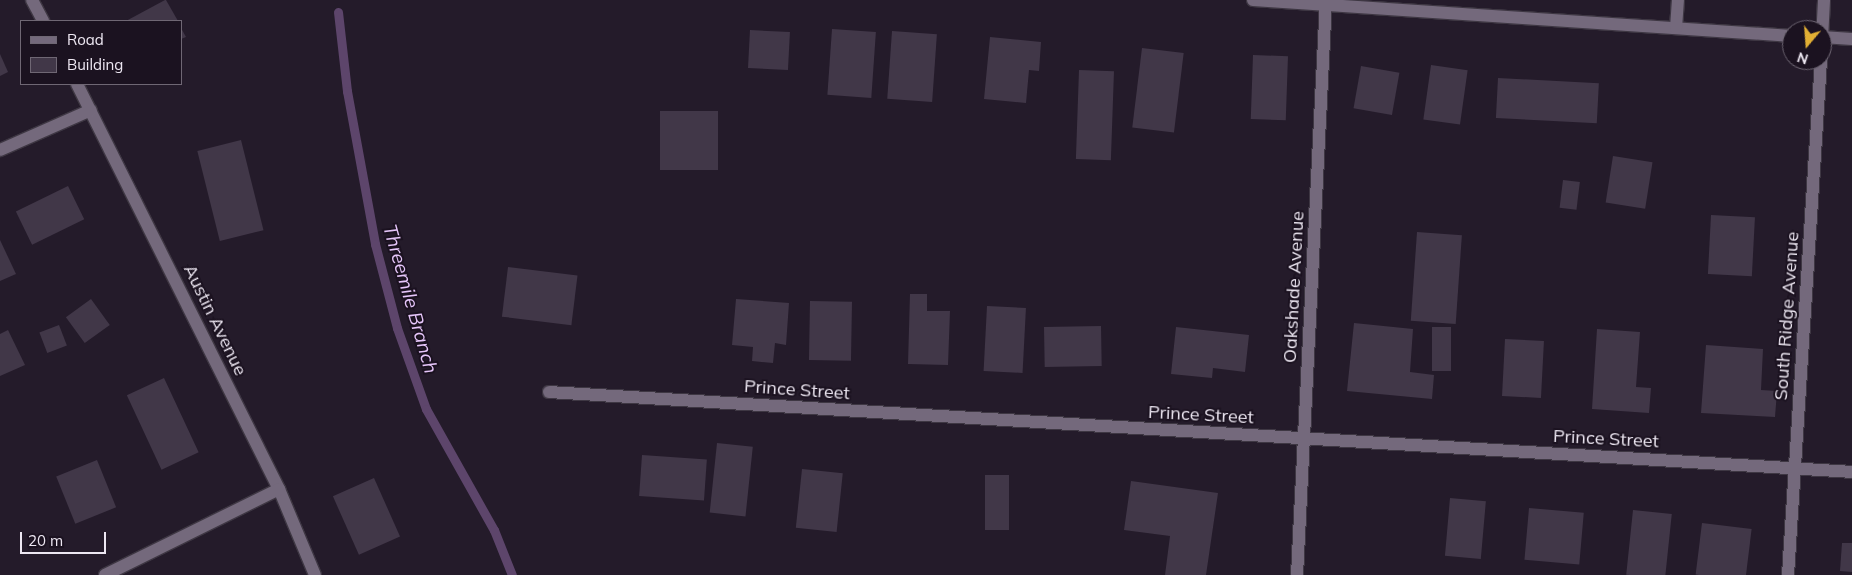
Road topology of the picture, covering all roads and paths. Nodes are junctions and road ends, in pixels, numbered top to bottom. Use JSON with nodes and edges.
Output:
{"nodes":[{"id":1,"x":32,"y":0,"type":"edge"},
{"id":2,"x":1253,"y":0,"type":"edge"},
{"id":3,"x":1678,"y":0,"type":"edge"},
{"id":4,"x":1824,"y":0,"type":"edge"},
{"id":5,"x":1326,"y":2,"type":"edge"},
{"id":6,"x":42,"y":20,"type":"edge"},
{"id":7,"x":1823,"y":20,"type":"edge"},
{"id":8,"x":1676,"y":28,"type":"junction"},
{"id":9,"x":1782,"y":35,"type":"edge"},
{"id":10,"x":1832,"y":38,"type":"edge"},
{"id":11,"x":1852,"y":39,"type":"edge"},
{"id":12,"x":1820,"y":70,"type":"edge"},
{"id":13,"x":78,"y":85,"type":"edge"},
{"id":14,"x":91,"y":110,"type":"junction"},
{"id":15,"x":0,"y":150,"type":"edge"},
{"id":16,"x":549,"y":392,"type":"dead end"},
{"id":17,"x":1304,"y":438,"type":"junction"},
{"id":18,"x":1796,"y":468,"type":"junction"},
{"id":19,"x":1852,"y":472,"type":"edge"},
{"id":20,"x":279,"y":489,"type":"junction"},
{"id":21,"x":105,"y":575,"type":"edge"},
{"id":22,"x":315,"y":575,"type":"edge"},
{"id":23,"x":1297,"y":575,"type":"edge"},
{"id":24,"x":1788,"y":575,"type":"edge"}],
"edges":[{"from":1,"to":6,"type":"street"},
{"from":2,"to":5,"type":"street"},
{"from":3,"to":8,"type":"street"},
{"from":4,"to":7,"type":"street"},
{"from":5,"to":8,"type":"street"},
{"from":5,"to":17,"type":"street","name":"Oakshade Avenue"},
{"from":8,"to":9,"type":"street"},
{"from":10,"to":11,"type":"street"},
{"from":12,"to":18,"type":"street","name":"South Ridge Avenue"},
{"from":13,"to":14,"type":"street","name":"Austin Avenue"},
{"from":14,"to":15,"type":"street"},
{"from":14,"to":20,"type":"street","name":"Austin Avenue"},
{"from":16,"to":17,"type":"street","name":"Prince Street"},
{"from":17,"to":18,"type":"street","name":"Prince Street"},
{"from":17,"to":23,"type":"street","name":"Oakshade Avenue"},
{"from":18,"to":19,"type":"street","name":"Prince Street"},
{"from":18,"to":24,"type":"street","name":"South Ridge Avenue"},
{"from":20,"to":21,"type":"street"},
{"from":20,"to":22,"type":"street","name":"Austin Avenue"}]}
